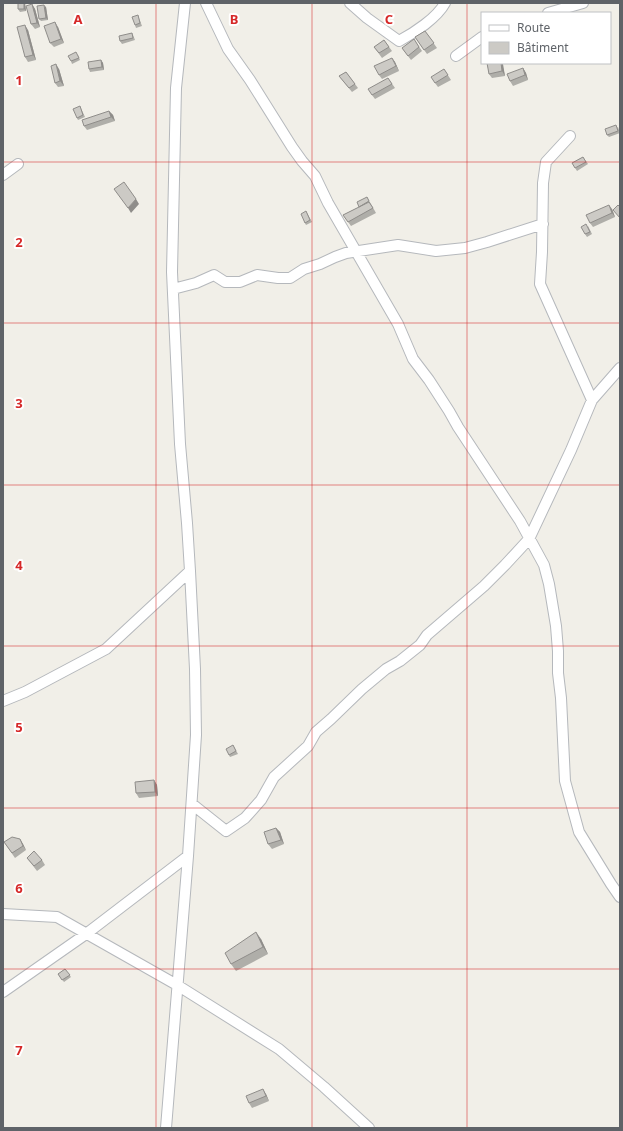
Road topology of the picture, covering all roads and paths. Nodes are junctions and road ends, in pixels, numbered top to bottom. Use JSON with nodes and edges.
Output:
{"nodes":[{"id":1,"x":185,"y":3,"type":"edge"},
{"id":2,"x":206,"y":3,"type":"edge"},
{"id":3,"x":350,"y":3,"type":"edge"},
{"id":4,"x":445,"y":3,"type":"edge"},
{"id":5,"x":583,"y":3,"type":"edge"},
{"id":6,"x":552,"y":12,"type":"edge"},
{"id":7,"x":481,"y":38,"type":"edge"},
{"id":8,"x":456,"y":56,"type":"dead end"},
{"id":9,"x":570,"y":136,"type":"dead end"},
{"id":10,"x":18,"y":164,"type":"dead end"},
{"id":11,"x":3,"y":175,"type":"edge"},
{"id":12,"x":543,"y":224,"type":"junction"},
{"id":13,"x":355,"y":252,"type":"junction"},
{"id":14,"x":173,"y":289,"type":"junction"},
{"id":15,"x":620,"y":368,"type":"edge"},
{"id":16,"x":592,"y":400,"type":"junction"},
{"id":17,"x":529,"y":539,"type":"junction"},
{"id":18,"x":190,"y":571,"type":"junction"},
{"id":19,"x":3,"y":702,"type":"edge"},
{"id":20,"x":192,"y":804,"type":"junction"},
{"id":21,"x":188,"y":856,"type":"junction"},
{"id":22,"x":620,"y":897,"type":"edge"},
{"id":23,"x":3,"y":914,"type":"edge"},
{"id":24,"x":86,"y":934,"type":"junction"},
{"id":25,"x":177,"y":985,"type":"junction"},
{"id":26,"x":3,"y":992,"type":"edge"},
{"id":27,"x":165,"y":1127,"type":"edge"},
{"id":28,"x":369,"y":1128,"type":"edge"}],
"edges":[{"from":1,"to":14,"type":"street"},
{"from":2,"to":13,"type":"street"},
{"from":3,"to":4,"type":"street"},
{"from":5,"to":6,"type":"street"},
{"from":7,"to":8,"type":"street"},
{"from":9,"to":12,"type":"street"},
{"from":10,"to":11,"type":"street"},
{"from":12,"to":13,"type":"street"},
{"from":12,"to":16,"type":"street"},
{"from":13,"to":14,"type":"street"},
{"from":13,"to":17,"type":"street"},
{"from":14,"to":18,"type":"street"},
{"from":15,"to":16,"type":"street"},
{"from":16,"to":17,"type":"street"},
{"from":17,"to":20,"type":"street"},
{"from":17,"to":22,"type":"street"},
{"from":18,"to":19,"type":"street"},
{"from":18,"to":20,"type":"street"},
{"from":20,"to":21,"type":"street"},
{"from":21,"to":24,"type":"street"},
{"from":21,"to":25,"type":"street"},
{"from":23,"to":24,"type":"street"},
{"from":24,"to":25,"type":"street"},
{"from":24,"to":26,"type":"street"},
{"from":25,"to":27,"type":"street"},
{"from":25,"to":28,"type":"street"}]}
